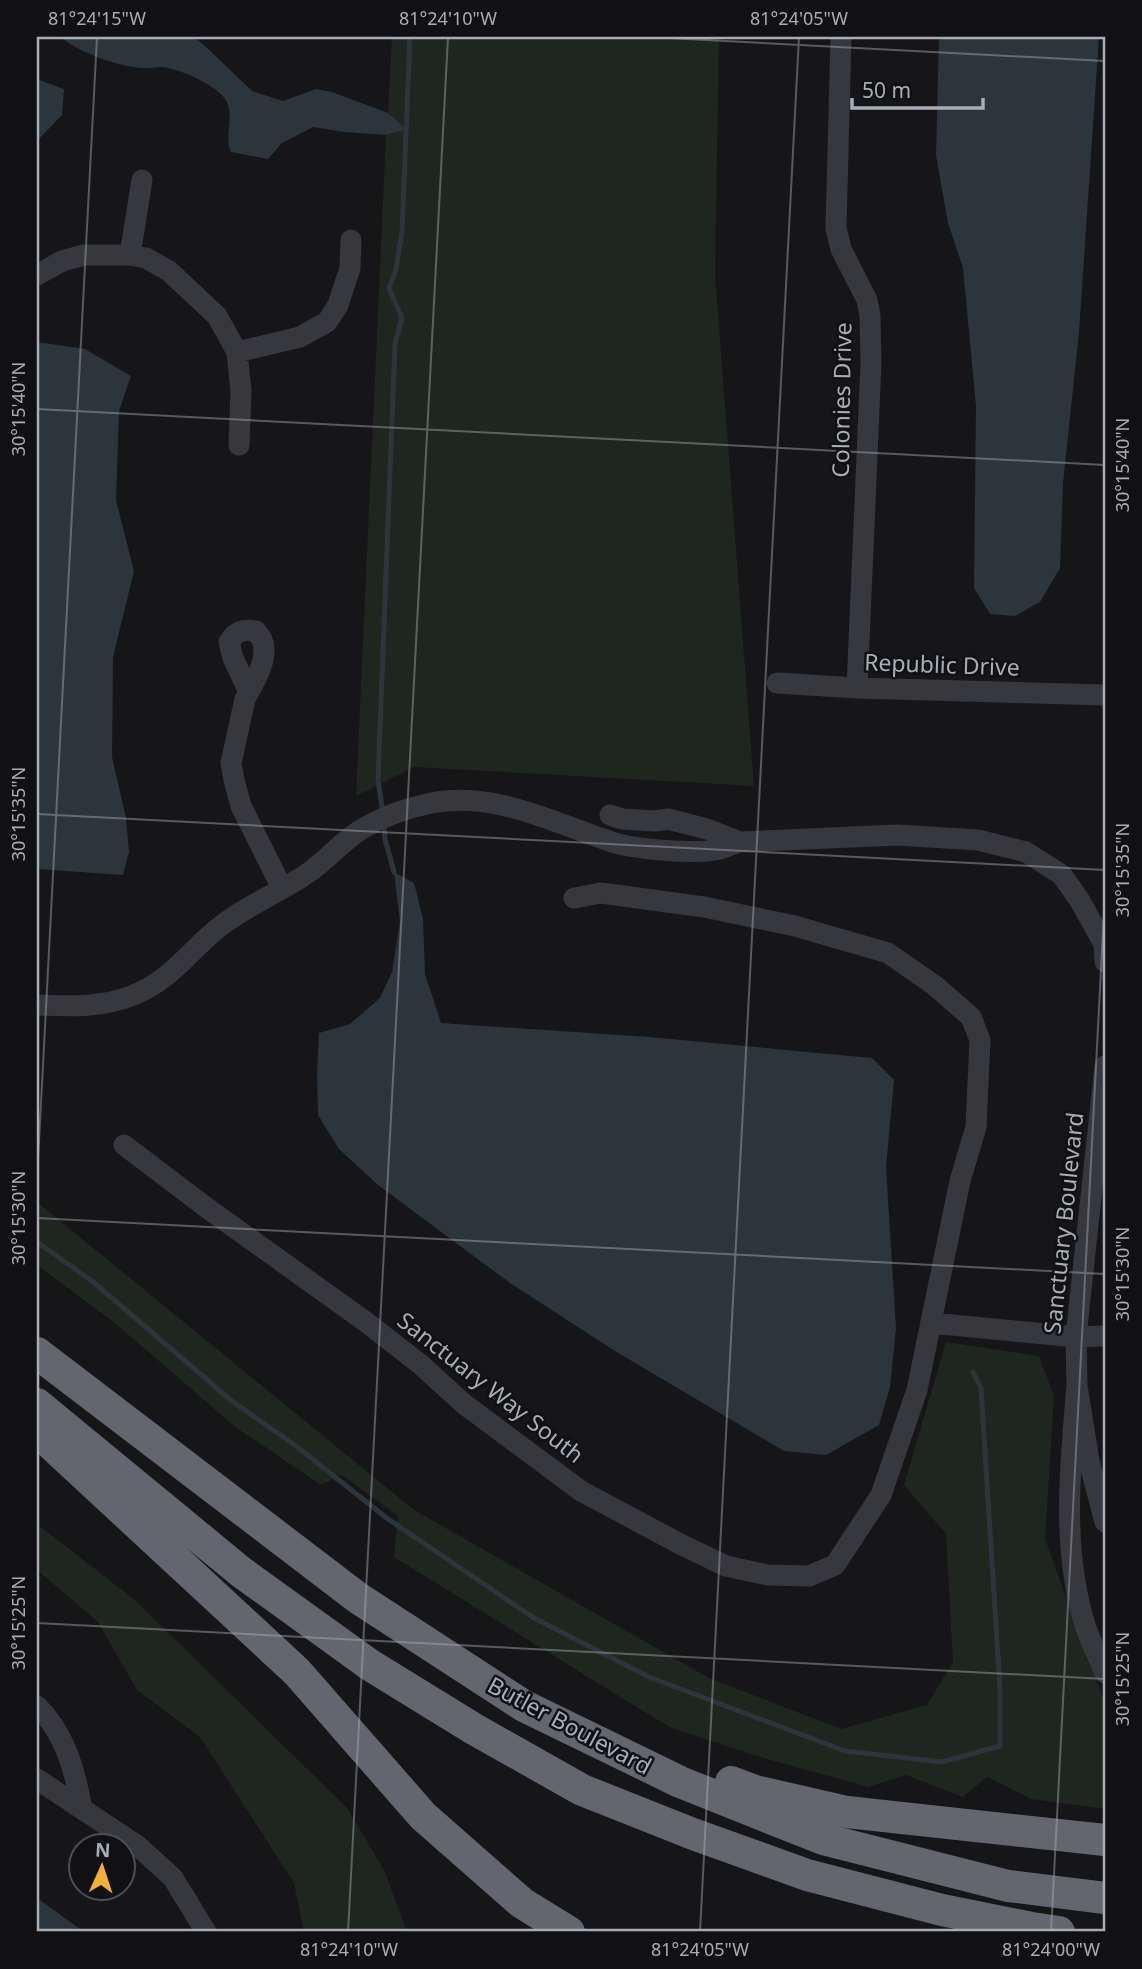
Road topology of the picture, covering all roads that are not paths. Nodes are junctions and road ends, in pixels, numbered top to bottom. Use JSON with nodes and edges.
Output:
{"nodes":[{"id":1,"x":841,"y":37,"type":"edge"},
{"id":2,"x":142,"y":180,"type":"dead end"},
{"id":3,"x":351,"y":240,"type":"dead end"},
{"id":4,"x":130,"y":254,"type":"junction"},
{"id":5,"x":37,"y":275,"type":"edge"},
{"id":6,"x":237,"y":352,"type":"junction"},
{"id":7,"x":239,"y":445,"type":"dead end"},
{"id":8,"x":777,"y":683,"type":"dead end"},
{"id":9,"x":857,"y":688,"type":"junction"},
{"id":10,"x":249,"y":692,"type":"dead end"},
{"id":11,"x":1105,"y":695,"type":"edge"},
{"id":12,"x":576,"y":828,"type":"junction"},
{"id":13,"x":740,"y":842,"type":"junction"},
{"id":14,"x":282,"y":888,"type":"junction"},
{"id":15,"x":574,"y":898,"type":"dead end"},
{"id":16,"x":1105,"y":962,"type":"edge"},
{"id":17,"x":37,"y":1005,"type":"edge"},
{"id":18,"x":1105,"y":1066,"type":"edge"},
{"id":19,"x":124,"y":1145,"type":"dead end"},
{"id":20,"x":932,"y":1323,"type":"junction"},
{"id":21,"x":1105,"y":1336,"type":"edge"},
{"id":22,"x":1076,"y":1337,"type":"junction"},
{"id":23,"x":37,"y":1353,"type":"edge"},
{"id":24,"x":1077,"y":1386,"type":"junction"},
{"id":25,"x":37,"y":1404,"type":"edge"},
{"id":26,"x":37,"y":1431,"type":"edge"},
{"id":27,"x":1105,"y":1522,"type":"edge"},
{"id":28,"x":358,"y":1598,"type":"junction"},
{"id":29,"x":1105,"y":1673,"type":"edge"},
{"id":30,"x":37,"y":1706,"type":"edge"},
{"id":31,"x":37,"y":1779,"type":"edge"},
{"id":32,"x":82,"y":1809,"type":"junction"},
{"id":33,"x":1105,"y":1840,"type":"edge"},
{"id":34,"x":1105,"y":1898,"type":"edge"},
{"id":35,"x":206,"y":1932,"type":"edge"},
{"id":36,"x":569,"y":1932,"type":"edge"},
{"id":37,"x":1059,"y":1932,"type":"edge"}],
"edges":[{"from":1,"to":9,"type":"street","name":"Colonies Drive"},
{"from":2,"to":4,"type":"street"},
{"from":3,"to":6,"type":"street"},
{"from":4,"to":5,"type":"street"},
{"from":4,"to":6,"type":"street"},
{"from":6,"to":7,"type":"street"},
{"from":8,"to":9,"type":"street","name":"Republic Drive"},
{"from":9,"to":11,"type":"street","name":"Republic Drive"},
{"from":10,"to":14,"type":"street"},
{"from":12,"to":13,"type":"street"},
{"from":12,"to":13,"type":"street"},
{"from":12,"to":14,"type":"street"},
{"from":13,"to":16,"type":"street"},
{"from":14,"to":17,"type":"street"},
{"from":15,"to":20,"type":"street","name":"Sanctuary Way South"},
{"from":18,"to":22,"type":"street","name":"Sanctuary Boulevard"},
{"from":19,"to":20,"type":"street","name":"Sanctuary Way South"},
{"from":20,"to":22,"type":"street"},
{"from":21,"to":22,"type":"street"},
{"from":22,"to":24,"type":"street","name":"Sanctuary Boulevard"},
{"from":23,"to":28,"type":"highway","name":"Butler Boulevard"},
{"from":24,"to":27,"type":"street","name":"Sanctuary Boulevard"},
{"from":24,"to":29,"type":"street","name":"Sanctuary Boulevard"},
{"from":25,"to":37,"type":"highway","name":"Butler Boulevard"},
{"from":26,"to":36,"type":"highway"},
{"from":28,"to":33,"type":"highway"},
{"from":28,"to":34,"type":"highway","name":"Butler Boulevard"},
{"from":30,"to":32,"type":"street"},
{"from":31,"to":32,"type":"street"},
{"from":32,"to":35,"type":"street"}]}
